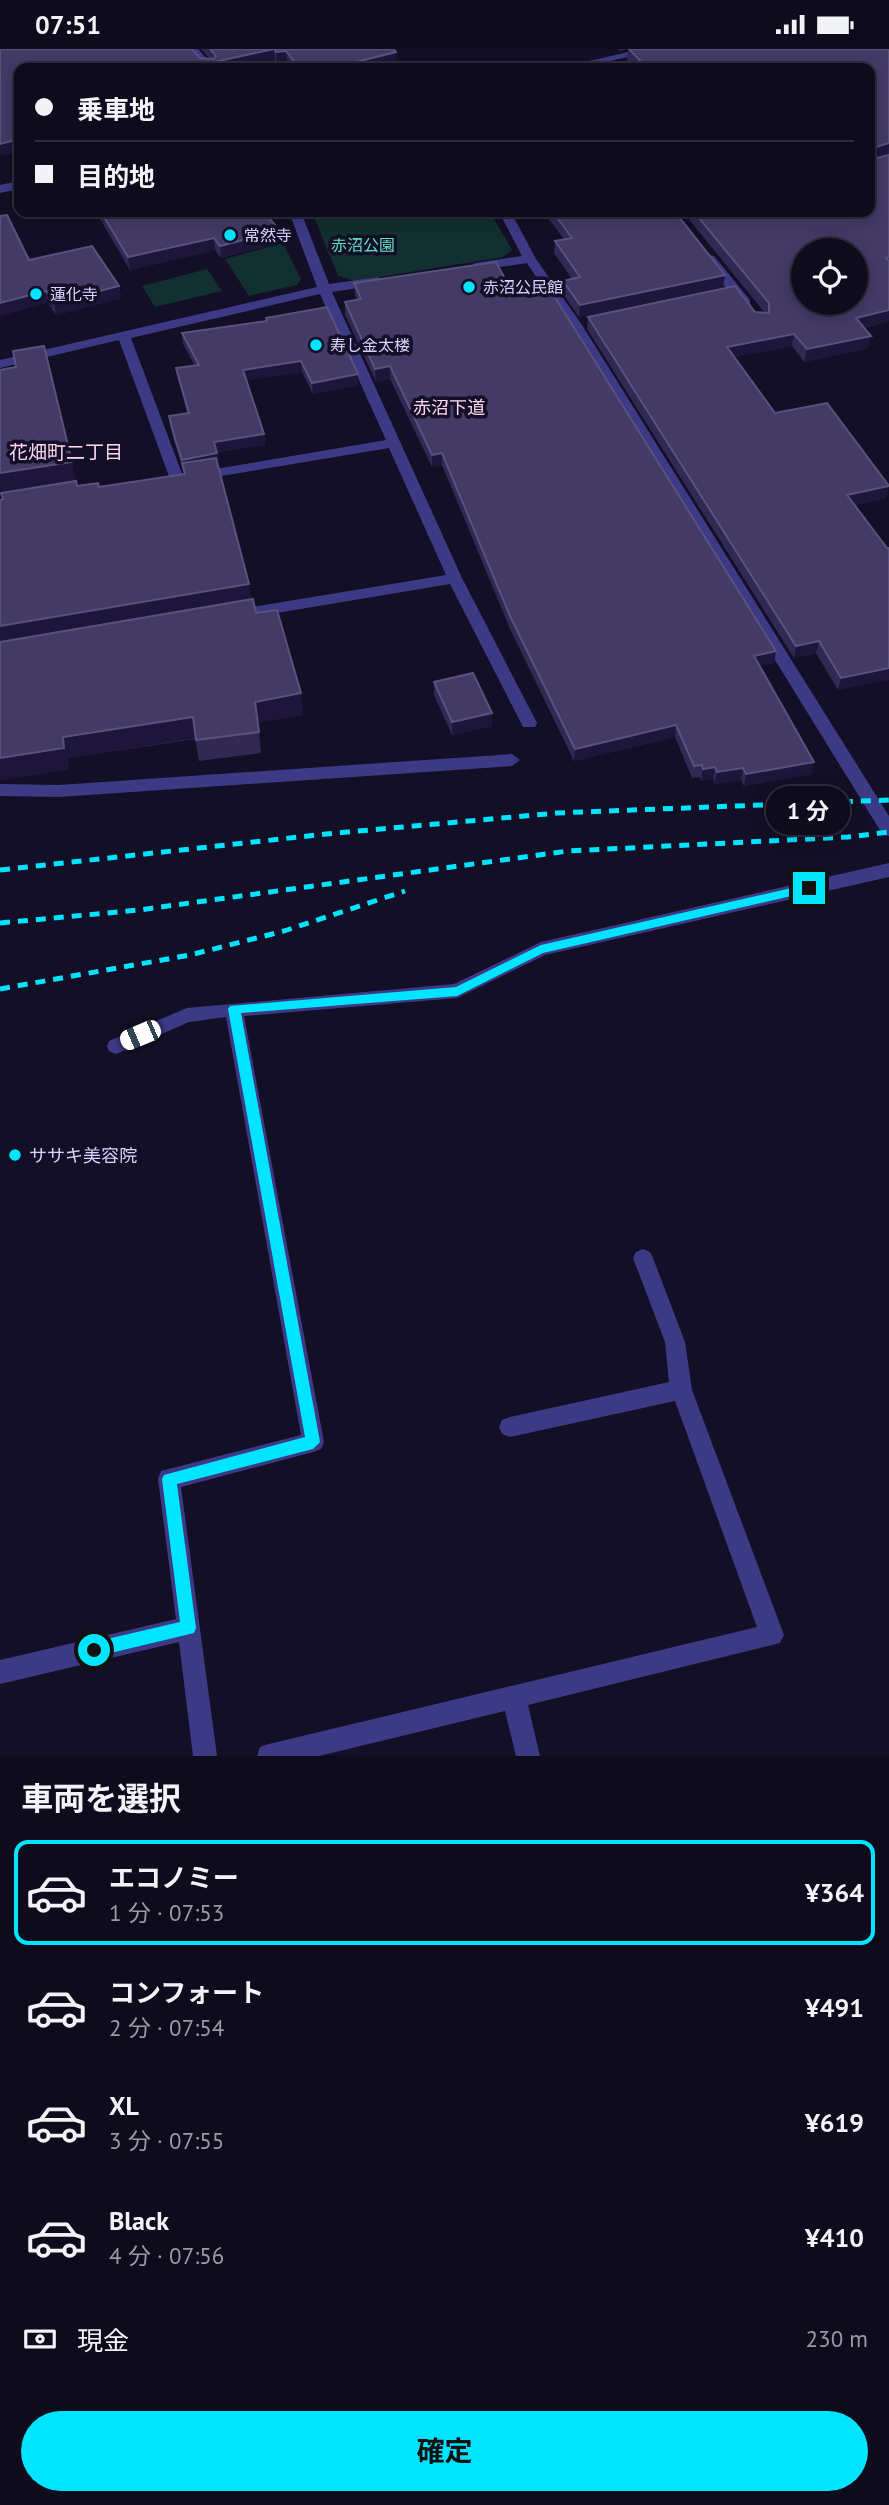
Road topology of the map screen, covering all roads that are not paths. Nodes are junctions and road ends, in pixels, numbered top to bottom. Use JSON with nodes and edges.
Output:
{"nodes":[{"id":1,"x":192,"y":49,"type":"edge"},
{"id":2,"x":657,"y":49,"type":"edge"},
{"id":3,"x":205,"y":63,"type":"edge"},
{"id":4,"x":594,"y":63,"type":"edge"},
{"id":5,"x":297,"y":217,"type":"edge"},
{"id":6,"x":508,"y":217,"type":"edge"},
{"id":7,"x":704,"y":252,"type":"edge"},
{"id":8,"x":530,"y":259,"type":"junction"},
{"id":9,"x":461,"y":269,"type":"edge"},
{"id":10,"x":393,"y":279,"type":"edge"},
{"id":11,"x":324,"y":289,"type":"junction"},
{"id":12,"x":751,"y":311,"type":"edge"},
{"id":13,"x":123,"y":334,"type":"junction"},
{"id":14,"x":0,"y":364,"type":"edge"},
{"id":15,"x":395,"y":443,"type":"junction"},
{"id":16,"x":455,"y":578,"type":"junction"},
{"id":17,"x":218,"y":618,"type":"edge"},
{"id":18,"x":529,"y":723,"type":"dead end"},
{"id":19,"x":512,"y":760,"type":"dead end"},
{"id":20,"x":0,"y":790,"type":"edge"},
{"id":21,"x":889,"y":830,"type":"edge"},
{"id":22,"x":889,"y":870,"type":"edge"},
{"id":23,"x":234,"y":1009,"type":"junction"},
{"id":24,"x":116,"y":1046,"type":"dead end"},
{"id":25,"x":643,"y":1258,"type":"dead end"},
{"id":26,"x":681,"y":1390,"type":"junction"},
{"id":27,"x":510,"y":1427,"type":"dead end"},
{"id":28,"x":188,"y":1628,"type":"junction"},
{"id":29,"x":0,"y":1672,"type":"edge"},
{"id":30,"x":514,"y":1697,"type":"junction"},
{"id":31,"x":205,"y":1756,"type":"edge"},
{"id":32,"x":269,"y":1756,"type":"edge"},
{"id":33,"x":528,"y":1756,"type":"edge"}],
"edges":[{"from":1,"to":3,"type":"street"},
{"from":2,"to":4,"type":"street"},
{"from":5,"to":11,"type":"street"},
{"from":6,"to":8,"type":"street"},
{"from":7,"to":12,"type":"street"},
{"from":8,"to":9,"type":"street"},
{"from":8,"to":21,"type":"street"},
{"from":10,"to":11,"type":"street"},
{"from":11,"to":13,"type":"street"},
{"from":11,"to":15,"type":"street"},
{"from":13,"to":14,"type":"street"},
{"from":13,"to":15,"type":"street"},
{"from":15,"to":16,"type":"street"},
{"from":16,"to":17,"type":"street"},
{"from":16,"to":18,"type":"street"},
{"from":19,"to":20,"type":"street"},
{"from":22,"to":23,"type":"street"},
{"from":23,"to":24,"type":"street"},
{"from":23,"to":28,"type":"street"},
{"from":25,"to":26,"type":"street"},
{"from":26,"to":27,"type":"street"},
{"from":26,"to":30,"type":"street"},
{"from":28,"to":29,"type":"street"},
{"from":28,"to":31,"type":"street"},
{"from":30,"to":32,"type":"street"},
{"from":30,"to":33,"type":"street"}]}
